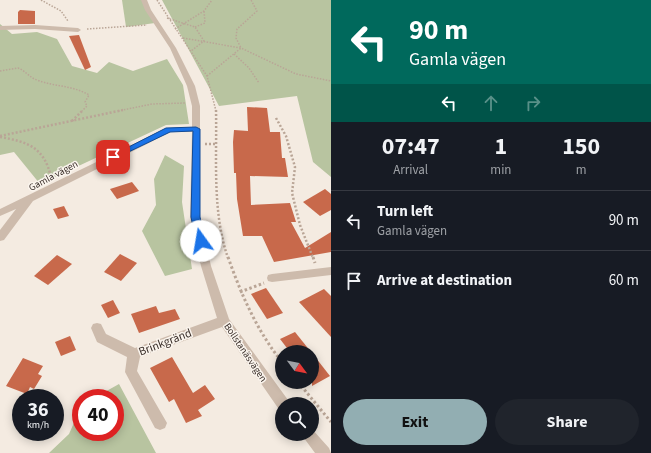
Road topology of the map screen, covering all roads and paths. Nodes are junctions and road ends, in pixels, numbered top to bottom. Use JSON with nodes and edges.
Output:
{"nodes":[{"id":1,"x":41,"y":0,"type":"edge"},
{"id":2,"x":144,"y":0,"type":"edge"},
{"id":3,"x":157,"y":0,"type":"edge"},
{"id":4,"x":212,"y":0,"type":"edge"},
{"id":5,"x":251,"y":0,"type":"edge"},
{"id":6,"x":204,"y":11,"type":"junction"},
{"id":7,"x":167,"y":18,"type":"junction"},
{"id":8,"x":186,"y":22,"type":"junction"},
{"id":9,"x":131,"y":27,"type":"dead end"},
{"id":10,"x":195,"y":27,"type":"junction"},
{"id":11,"x":0,"y":28,"type":"edge"},
{"id":12,"x":175,"y":29,"type":"junction"},
{"id":13,"x":78,"y":30,"type":"junction"},
{"id":14,"x":182,"y":38,"type":"junction"},
{"id":15,"x":204,"y":41,"type":"junction"},
{"id":16,"x":241,"y":48,"type":"junction"},
{"id":17,"x":191,"y":51,"type":"junction"},
{"id":18,"x":234,"y":54,"type":"junction"},
{"id":19,"x":0,"y":71,"type":"edge"},
{"id":20,"x":207,"y":76,"type":"junction"},
{"id":21,"x":331,"y":81,"type":"edge"},
{"id":22,"x":259,"y":82,"type":"dead end"},
{"id":23,"x":195,"y":103,"type":"junction"},
{"id":24,"x":276,"y":118,"type":"dead end"},
{"id":25,"x":71,"y":121,"type":"junction"},
{"id":26,"x":196,"y":129,"type":"junction"},
{"id":27,"x":0,"y":137,"type":"edge"},
{"id":28,"x":52,"y":188,"type":"junction"},
{"id":29,"x":30,"y":199,"type":"junction"},
{"id":30,"x":0,"y":214,"type":"edge"},
{"id":31,"x":0,"y":238,"type":"edge"},
{"id":32,"x":331,"y":271,"type":"edge"},
{"id":33,"x":319,"y":273,"type":"junction"},
{"id":34,"x":272,"y":278,"type":"joint"},
{"id":35,"x":240,"y":292,"type":"junction"},
{"id":36,"x":224,"y":320,"type":"junction"},
{"id":37,"x":97,"y":328,"type":"dead end"},
{"id":38,"x":275,"y":353,"type":"edge"},
{"id":39,"x":134,"y":354,"type":"junction"},
{"id":40,"x":304,"y":389,"type":"edge"},
{"id":41,"x":278,"y":397,"type":"edge"},
{"id":42,"x":331,"y":422,"type":"edge"},
{"id":43,"x":160,"y":424,"type":"dead end"},
{"id":44,"x":314,"y":441,"type":"edge"},
{"id":45,"x":324,"y":453,"type":"edge"}],
"edges":[{"from":1,"to":13,"type":"path"},
{"from":2,"to":23,"type":"street","name":"Bollstanäsvägen"},
{"from":3,"to":7,"type":"path"},
{"from":4,"to":6,"type":"path"},
{"from":5,"to":16,"type":"path"},
{"from":6,"to":8,"type":"path"},
{"from":6,"to":10,"type":"path"},
{"from":7,"to":8,"type":"path"},
{"from":7,"to":12,"type":"path"},
{"from":8,"to":10,"type":"path"},
{"from":8,"to":12,"type":"path"},
{"from":9,"to":13,"type":"path"},
{"from":10,"to":15,"type":"path"},
{"from":11,"to":13,"type":"street"},
{"from":12,"to":14,"type":"path"},
{"from":14,"to":15,"type":"path"},
{"from":14,"to":17,"type":"path"},
{"from":15,"to":16,"type":"path"},
{"from":15,"to":17,"type":"path"},
{"from":16,"to":18,"type":"path"},
{"from":16,"to":21,"type":"path"},
{"from":17,"to":20,"type":"path"},
{"from":18,"to":20,"type":"path"},
{"from":18,"to":22,"type":"path"},
{"from":19,"to":25,"type":"path"},
{"from":20,"to":35,"type":"path"},
{"from":23,"to":25,"type":"path"},
{"from":23,"to":26,"type":"street","name":"Bollstanäsvägen"},
{"from":24,"to":33,"type":"path"},
{"from":25,"to":27,"type":"path"},
{"from":26,"to":28,"type":"street","name":"Gamla vägen"},
{"from":26,"to":36,"type":"street","name":"Bollstanäsvägen"},
{"from":27,"to":28,"type":"path"},
{"from":28,"to":29,"type":"street","name":"Gamla vägen"},
{"from":29,"to":30,"type":"street"},
{"from":29,"to":31,"type":"street","name":"Gamla vägen"},
{"from":32,"to":33,"type":"street"},
{"from":33,"to":34,"type":"street"},
{"from":34,"to":35,"type":"path"},
{"from":35,"to":38,"type":"path"},
{"from":36,"to":39,"type":"street","name":"Brinkgränd"},
{"from":36,"to":41,"type":"street","name":"Bollstanäsvägen"},
{"from":37,"to":39,"type":"street"},
{"from":39,"to":43,"type":"street","name":"Brinkgränd"},
{"from":40,"to":42,"type":"path"},
{"from":44,"to":45,"type":"street"}]}
